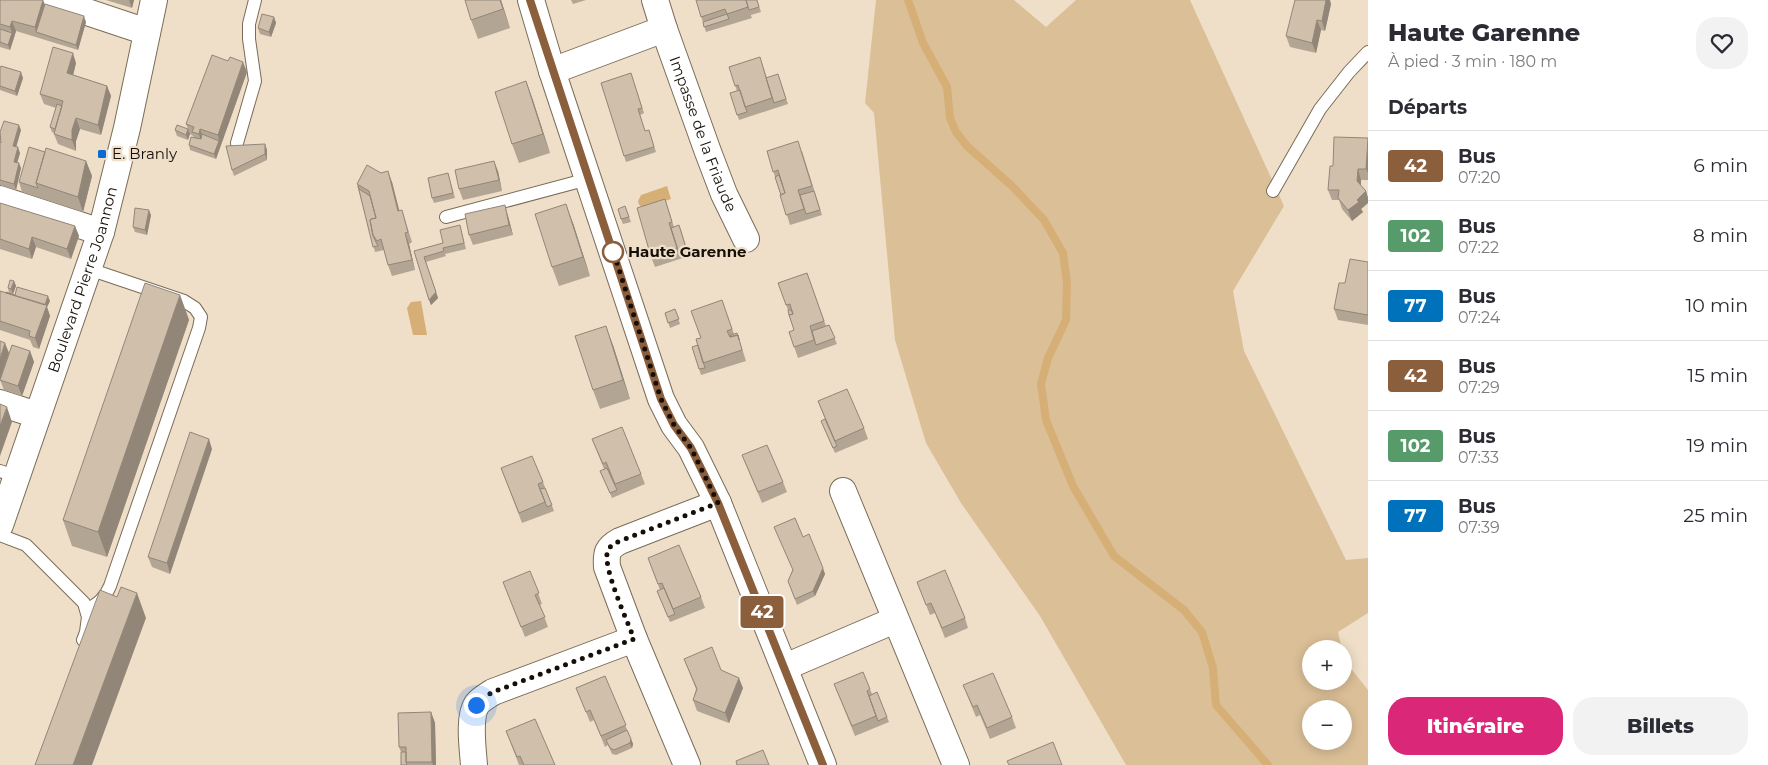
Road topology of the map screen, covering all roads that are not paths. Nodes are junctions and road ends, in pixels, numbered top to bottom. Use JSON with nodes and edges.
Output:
{"nodes":[{"id":1,"x":51,"y":0,"type":"edge"},
{"id":2,"x":154,"y":0,"type":"edge"},
{"id":3,"x":255,"y":0,"type":"edge"},
{"id":4,"x":530,"y":0,"type":"edge"},
{"id":5,"x":655,"y":0,"type":"edge"},
{"id":6,"x":664,"y":29,"type":"junction"},
{"id":7,"x":147,"y":32,"type":"junction"},
{"id":8,"x":1368,"y":52,"type":"edge"},
{"id":9,"x":552,"y":71,"type":"junction"},
{"id":10,"x":237,"y":143,"type":"edge"},
{"id":11,"x":588,"y":179,"type":"junction"},
{"id":12,"x":1273,"y":190,"type":"dead end"},
{"id":13,"x":0,"y":199,"type":"edge"},
{"id":14,"x":446,"y":216,"type":"dead end"},
{"id":15,"x":101,"y":232,"type":"junction"},
{"id":16,"x":746,"y":239,"type":"dead end"},
{"id":17,"x":89,"y":268,"type":"junction"},
{"id":18,"x":0,"y":403,"type":"edge"},
{"id":19,"x":37,"y":415,"type":"junction"},
{"id":20,"x":8,"y":474,"type":"edge"},
{"id":21,"x":842,"y":491,"type":"dead end"},
{"id":22,"x":718,"y":503,"type":"junction"},
{"id":23,"x":0,"y":525,"type":"edge"},
{"id":24,"x":0,"y":535,"type":"edge"},
{"id":25,"x":86,"y":610,"type":"junction"},
{"id":26,"x":895,"y":620,"type":"junction"},
{"id":27,"x":634,"y":639,"type":"junction"},
{"id":28,"x":80,"y":650,"type":"edge"},
{"id":29,"x":785,"y":668,"type":"junction"},
{"id":30,"x":474,"y":765,"type":"edge"},
{"id":31,"x":687,"y":765,"type":"edge"},
{"id":32,"x":823,"y":765,"type":"edge"},
{"id":33,"x":956,"y":765,"type":"edge"}],
"edges":[{"from":1,"to":7,"type":"street"},
{"from":2,"to":7,"type":"street","name":"Boulevard Pierre Joannon"},
{"from":3,"to":10,"type":"lane"},
{"from":4,"to":9,"type":"street"},
{"from":5,"to":6,"type":"street","name":"Impasse de la Friaude"},
{"from":6,"to":9,"type":"street"},
{"from":6,"to":16,"type":"street","name":"Impasse de la Friaude"},
{"from":7,"to":15,"type":"street","name":"Boulevard Pierre Joannon"},
{"from":8,"to":12,"type":"lane"},
{"from":9,"to":11,"type":"street"},
{"from":11,"to":14,"type":"lane"},
{"from":11,"to":22,"type":"street"},
{"from":13,"to":15,"type":"street"},
{"from":15,"to":17,"type":"street","name":"Boulevard Pierre Joannon"},
{"from":17,"to":19,"type":"street","name":"Boulevard Pierre Joannon"},
{"from":17,"to":25,"type":"lane"},
{"from":18,"to":19,"type":"street"},
{"from":19,"to":20,"type":"street","name":"Boulevard Pierre Joannon"},
{"from":20,"to":23,"type":"street","name":"Boulevard Pierre Joannon"},
{"from":21,"to":26,"type":"street"},
{"from":22,"to":27,"type":"street"},
{"from":22,"to":29,"type":"street"},
{"from":24,"to":25,"type":"lane"},
{"from":25,"to":28,"type":"lane"},
{"from":26,"to":29,"type":"street"},
{"from":26,"to":33,"type":"street"},
{"from":27,"to":30,"type":"street"},
{"from":27,"to":31,"type":"street"},
{"from":29,"to":32,"type":"street"}]}
